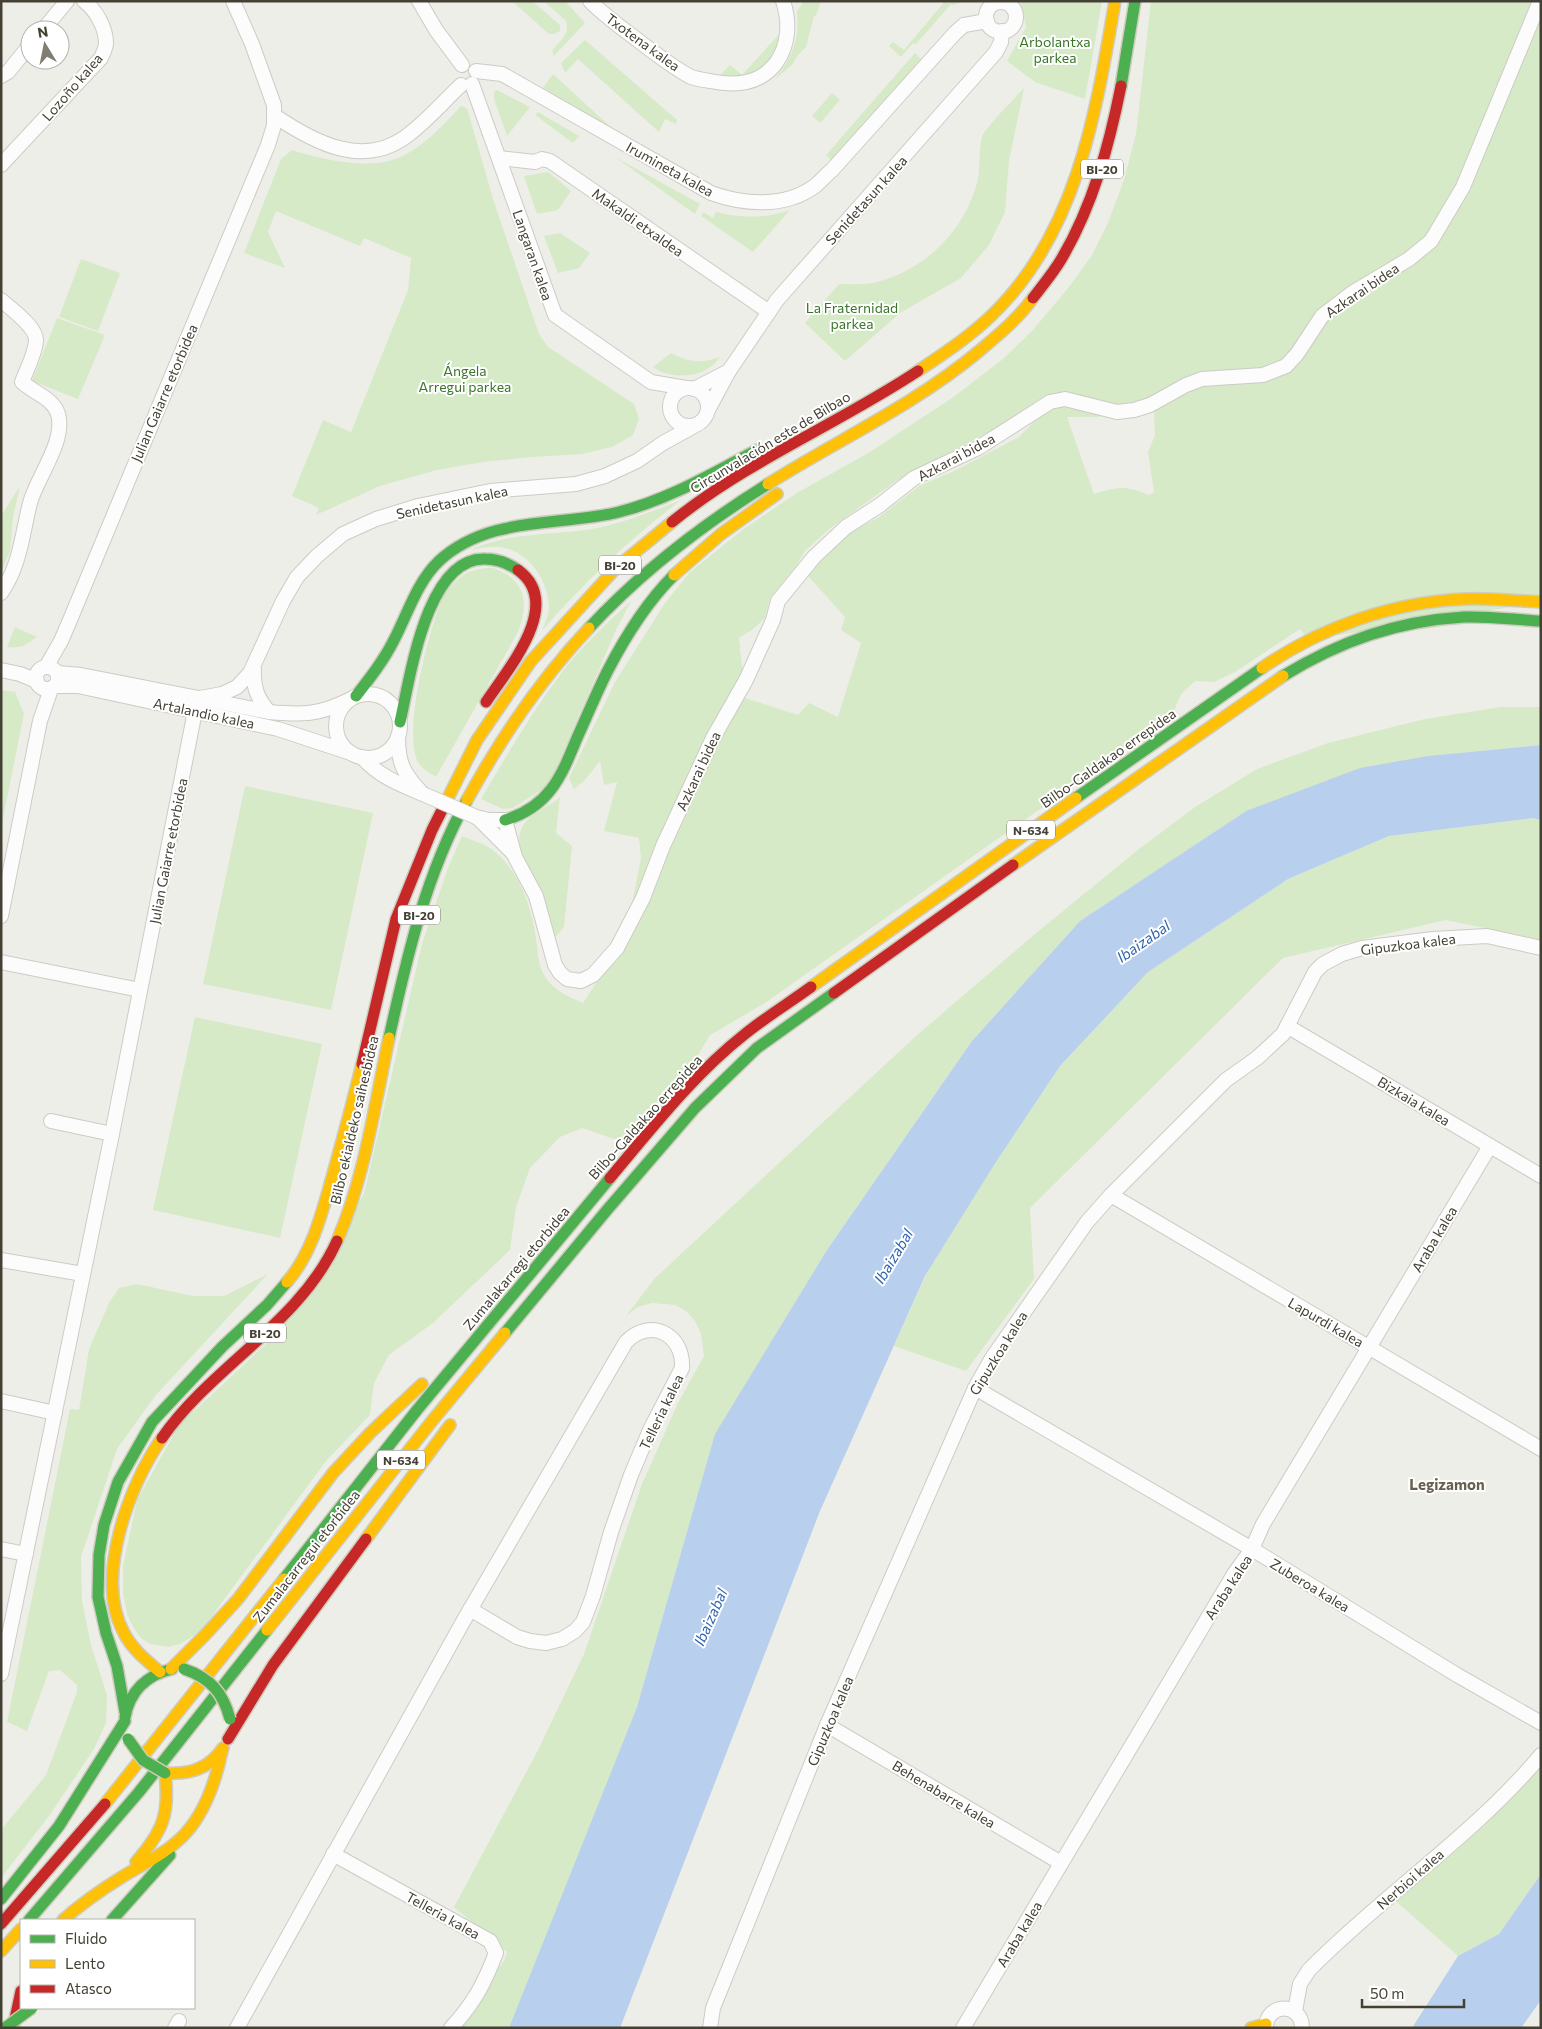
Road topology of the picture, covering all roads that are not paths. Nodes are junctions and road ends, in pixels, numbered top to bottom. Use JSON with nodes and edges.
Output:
{"nodes":[{"id":1,"x":84,"y":1,"type":"edge"},
{"id":2,"x":233,"y":1,"type":"edge"},
{"id":3,"x":419,"y":1,"type":"edge"},
{"id":4,"x":590,"y":1,"type":"edge"},
{"id":5,"x":783,"y":1,"type":"edge"},
{"id":6,"x":1115,"y":1,"type":"edge"},
{"id":7,"x":1135,"y":1,"type":"edge"},
{"id":8,"x":1540,"y":1,"type":"edge"},
{"id":9,"x":1003,"y":2,"type":"edge"},
{"id":10,"x":62,"y":4,"type":"edge"},
{"id":11,"x":50,"y":20,"type":"edge"},
{"id":12,"x":987,"y":21,"type":"junction"},
{"id":13,"x":1002,"y":31,"type":"junction"},
{"id":14,"x":20,"y":57,"type":"edge"},
{"id":15,"x":462,"y":65,"type":"junction"},
{"id":16,"x":1,"y":76,"type":"edge"},
{"id":17,"x":470,"y":80,"type":"junction"},
{"id":18,"x":275,"y":116,"type":"junction"},
{"id":19,"x":499,"y":158,"type":"junction"},
{"id":20,"x":1,"y":164,"type":"edge"},
{"id":21,"x":1,"y":300,"type":"edge"},
{"id":22,"x":769,"y":312,"type":"junction"},
{"id":23,"x":940,"y":356,"type":"junction"},
{"id":24,"x":728,"y":371,"type":"junction"},
{"id":25,"x":652,"y":382,"type":"junction"},
{"id":26,"x":690,"y":388,"type":"junction"},
{"id":27,"x":708,"y":410,"type":"junction"},
{"id":28,"x":671,"y":411,"type":"junction"},
{"id":29,"x":694,"y":426,"type":"junction"},
{"id":30,"x":847,"y":437,"type":"junction"},
{"id":31,"x":663,"y":443,"type":"junction"},
{"id":32,"x":816,"y":469,"type":"dead end"},
{"id":33,"x":784,"y":490,"type":"dead end"},
{"id":34,"x":1,"y":593,"type":"edge"},
{"id":35,"x":1541,"y":602,"type":"edge"},
{"id":36,"x":1541,"y":621,"type":"edge"},
{"id":37,"x":1434,"y":632,"type":"dead end"},
{"id":38,"x":1366,"y":635,"type":"junction"},
{"id":39,"x":1,"y":670,"type":"edge"},
{"id":40,"x":252,"y":671,"type":"junction"},
{"id":41,"x":48,"y":678,"type":"junction"},
{"id":42,"x":353,"y":698,"type":"junction"},
{"id":43,"x":198,"y":705,"type":"junction"},
{"id":44,"x":269,"y":712,"type":"junction"},
{"id":45,"x":478,"y":714,"type":"dead end"},
{"id":46,"x":399,"y":729,"type":"junction"},
{"id":47,"x":356,"y":755,"type":"junction"},
{"id":48,"x":438,"y":788,"type":"dead end"},
{"id":49,"x":423,"y":794,"type":"junction"},
{"id":50,"x":426,"y":813,"type":"dead end"},
{"id":51,"x":476,"y":817,"type":"junction"},
{"id":52,"x":505,"y":820,"type":"junction"},
{"id":53,"x":415,"y":838,"type":"dead end"},
{"id":54,"x":515,"y":857,"type":"junction"},
{"id":55,"x":1,"y":916,"type":"edge"},
{"id":56,"x":396,"y":919,"type":"junction"},
{"id":57,"x":1541,"y":948,"type":"edge"},
{"id":58,"x":1,"y":962,"type":"edge"},
{"id":59,"x":140,"y":990,"type":"junction"},
{"id":60,"x":1287,"y":1026,"type":"junction"},
{"id":61,"x":364,"y":1049,"type":"joint"},
{"id":62,"x":51,"y":1121,"type":"dead end"},
{"id":63,"x":112,"y":1134,"type":"junction"},
{"id":64,"x":1490,"y":1146,"type":"junction"},
{"id":65,"x":1541,"y":1176,"type":"edge"},
{"id":66,"x":1111,"y":1195,"type":"junction"},
{"id":67,"x":593,"y":1199,"type":"junction"},
{"id":68,"x":607,"y":1210,"type":"junction"},
{"id":69,"x":589,"y":1251,"type":"dead end"},
{"id":70,"x":1,"y":1260,"type":"edge"},
{"id":71,"x":83,"y":1274,"type":"junction"},
{"id":72,"x":1369,"y":1347,"type":"junction"},
{"id":73,"x":463,"y":1356,"type":"joint"},
{"id":74,"x":974,"y":1388,"type":"junction"},
{"id":75,"x":1,"y":1402,"type":"edge"},
{"id":76,"x":54,"y":1413,"type":"junction"},
{"id":77,"x":458,"y":1416,"type":"dead end"},
{"id":78,"x":1541,"y":1449,"type":"edge"},
{"id":79,"x":1,"y":1549,"type":"edge"},
{"id":80,"x":1252,"y":1549,"type":"junction"},
{"id":81,"x":26,"y":1554,"type":"junction"},
{"id":82,"x":470,"y":1609,"type":"junction"},
{"id":83,"x":165,"y":1671,"type":"junction"},
{"id":84,"x":1,"y":1674,"type":"edge"},
{"id":85,"x":125,"y":1716,"type":"junction"},
{"id":86,"x":1541,"y":1723,"type":"edge"},
{"id":87,"x":827,"y":1725,"type":"junction"},
{"id":88,"x":228,"y":1739,"type":"junction"},
{"id":89,"x":222,"y":1751,"type":"junction"},
{"id":90,"x":1541,"y":1755,"type":"edge"},
{"id":91,"x":165,"y":1773,"type":"junction"},
{"id":92,"x":191,"y":1826,"type":"junction"},
{"id":93,"x":334,"y":1854,"type":"junction"},
{"id":94,"x":1061,"y":1864,"type":"junction"},
{"id":95,"x":122,"y":1877,"type":"junction"},
{"id":96,"x":1,"y":1899,"type":"edge"},
{"id":97,"x":30,"y":1919,"type":"edge"},
{"id":98,"x":64,"y":1919,"type":"edge"},
{"id":99,"x":113,"y":1919,"type":"edge"},
{"id":100,"x":1,"y":1924,"type":"edge"},
{"id":101,"x":20,"y":1930,"type":"edge"},
{"id":102,"x":1,"y":1951,"type":"edge"},
{"id":103,"x":20,"y":1996,"type":"edge"},
{"id":104,"x":31,"y":2009,"type":"edge"},
{"id":105,"x":1295,"y":2011,"type":"junction"},
{"id":106,"x":1266,"y":2026,"type":"edge"},
{"id":107,"x":5,"y":2028,"type":"edge"},
{"id":108,"x":13,"y":2028,"type":"edge"},
{"id":109,"x":237,"y":2028,"type":"edge"},
{"id":110,"x":451,"y":2028,"type":"edge"},
{"id":111,"x":710,"y":2028,"type":"edge"},
{"id":112,"x":963,"y":2028,"type":"edge"},
{"id":113,"x":1251,"y":2028,"type":"edge"},
{"id":114,"x":1302,"y":2028,"type":"edge"}],
"edges":[{"from":1,"to":20,"type":"street","name":"Lozoño kalea"},
{"from":2,"to":18,"type":"street"},
{"from":3,"to":15,"type":"street"},
{"from":4,"to":5,"type":"street","name":"Txotena kalea"},
{"from":6,"to":23,"type":"main road","name":"Circunvalación este de Bilbao","number":"BI-20"},
{"from":7,"to":30,"type":"main road","number":"BI-20"},
{"from":8,"to":54,"type":"street","name":"Azkarai bidea"},
{"from":9,"to":12,"type":"street"},
{"from":9,"to":13,"type":"street"},
{"from":10,"to":11,"type":"street"},
{"from":12,"to":13,"type":"street"},
{"from":12,"to":17,"type":"street","name":"Irumineta kalea"},
{"from":13,"to":22,"type":"street","name":"Senidetasun kalea"},
{"from":14,"to":16,"type":"street"},
{"from":15,"to":17,"type":"street","name":"Irumineta kalea"},
{"from":15,"to":17,"type":"street"},
{"from":17,"to":18,"type":"street"},
{"from":17,"to":19,"type":"street","name":"Langaran kalea"},
{"from":18,"to":41,"type":"street","name":"Julian Gaiarre etorbidea"},
{"from":19,"to":22,"type":"street","name":"Makaldi etxaldea"},
{"from":19,"to":25,"type":"street","name":"Langaran kalea"},
{"from":21,"to":34,"type":"street"},
{"from":22,"to":24,"type":"street","name":"Senidetasun kalea"},
{"from":23,"to":42,"type":"main road"},
{"from":23,"to":56,"type":"main road","name":"Circunvalación este de Bilbao","number":"BI-20"},
{"from":24,"to":26,"type":"street","name":"Senidetasun kalea"},
{"from":24,"to":27,"type":"street","name":"Senidetasun kalea"},
{"from":25,"to":26,"type":"street","name":"Langaran kalea"},
{"from":25,"to":28,"type":"street","name":"Langaran kalea"},
{"from":26,"to":27,"type":"street"},
{"from":26,"to":28,"type":"street"},
{"from":27,"to":29,"type":"street"},
{"from":28,"to":29,"type":"street"},
{"from":28,"to":31,"type":"street"},
{"from":29,"to":31,"type":"street","name":"Senidetasun kalea"},
{"from":30,"to":32,"type":"main road"},
{"from":30,"to":83,"type":"main road","name":"Bilbo ekialdeko saihesbidea","number":"BI-20"},
{"from":31,"to":40,"type":"street","name":"Senidetasun kalea"},
{"from":33,"to":52,"type":"main road"},
{"from":35,"to":67,"type":"main road","name":"Bilbo-Galdakao errepidea","number":"N-634"},
{"from":36,"to":38,"type":"main road","number":"N-634"},
{"from":37,"to":38,"type":"main road"},
{"from":38,"to":68,"type":"main road","number":"N-634"},
{"from":39,"to":41,"type":"street","name":"Artalandio kalea"},
{"from":40,"to":43,"type":"street","name":"Senidetasun kalea"},
{"from":40,"to":44,"type":"street"},
{"from":41,"to":43,"type":"street","name":"Artalandio kalea"},
{"from":41,"to":55,"type":"street","name":"Julian Gaiarre etorbidea"},
{"from":42,"to":44,"type":"street","name":"Artalandio kalea"},
{"from":42,"to":46,"type":"street"},
{"from":42,"to":47,"type":"street"},
{"from":43,"to":44,"type":"street","name":"Artalandio kalea"},
{"from":43,"to":47,"type":"street","name":"Artalandio kalea"},
{"from":43,"to":59,"type":"street","name":"Julian Gaiarre etorbidea"},
{"from":45,"to":46,"type":"main road"},
{"from":46,"to":47,"type":"street"},
{"from":46,"to":49,"type":"street"},
{"from":47,"to":49,"type":"street"},
{"from":48,"to":50,"type":"main road"},
{"from":49,"to":51,"type":"street","bridge":true},
{"from":51,"to":52,"type":"street"},
{"from":51,"to":54,"type":"street"},
{"from":52,"to":54,"type":"street"},
{"from":53,"to":56,"type":"main road"},
{"from":56,"to":61,"type":"main road","name":"Circunvalación este de Bilbao","number":"BI-20"},
{"from":57,"to":60,"type":"street","name":"Gipuzkoa kalea"},
{"from":58,"to":59,"type":"street"},
{"from":59,"to":63,"type":"street","name":"Julian Gaiarre etorbidea"},
{"from":60,"to":64,"type":"street","name":"Bizkaia kalea"},
{"from":60,"to":66,"type":"street","name":"Gipuzkoa kalea"},
{"from":61,"to":85,"type":"main road","name":"Bilbo ekialdeko saihesbidea","number":"BI-20"},
{"from":62,"to":63,"type":"street"},
{"from":63,"to":71,"type":"street","name":"Julian Gaiarre etorbidea"},
{"from":64,"to":65,"type":"street","name":"Bizkaia kalea"},
{"from":64,"to":72,"type":"street","name":"Araba kalea"},
{"from":66,"to":72,"type":"street","name":"Lapurdi kalea"},
{"from":66,"to":74,"type":"street","name":"Gipuzkoa kalea"},
{"from":67,"to":73,"type":"main road","name":"Zumalakarregi etorbidea","number":"N-634"},
{"from":67,"to":83,"type":"main road","number":"N-634"},
{"from":68,"to":69,"type":"main road","number":"N-634"},
{"from":68,"to":97,"type":"main road","name":"Zumalacarregui etorbidea","number":"N-634"},
{"from":70,"to":71,"type":"street"},
{"from":71,"to":76,"type":"street","name":"Julian Gaiarre etorbidea"},
{"from":72,"to":78,"type":"street","name":"Lapurdi kalea"},
{"from":72,"to":80,"type":"street","name":"Araba kalea"},
{"from":73,"to":100,"type":"main road","name":"Zumalacarregui etorbidea","number":"N-634"},
{"from":74,"to":80,"type":"street","name":"Zuberoa kalea"},
{"from":74,"to":87,"type":"street","name":"Gipuzkoa kalea"},
{"from":75,"to":76,"type":"street"},
{"from":76,"to":81,"type":"street","name":"Julian Gaiarre etorbidea"},
{"from":77,"to":88,"type":"main road","number":"N-634"},
{"from":79,"to":81,"type":"street"},
{"from":80,"to":86,"type":"street","name":"Zuberoa kalea"},
{"from":80,"to":94,"type":"street","name":"Araba kalea"},
{"from":81,"to":84,"type":"street","name":"Julian Gaiarre etorbidea"},
{"from":82,"to":82,"type":"street","name":"Telleria kalea"},
{"from":82,"to":93,"type":"street","name":"Telleria kalea"},
{"from":83,"to":85,"type":"main road"},
{"from":83,"to":88,"type":"main road","bridge":true},
{"from":85,"to":91,"type":"main road","bridge":true},
{"from":85,"to":96,"type":"main road"},
{"from":87,"to":94,"type":"street","name":"Behenabarre kalea"},
{"from":87,"to":111,"type":"street","name":"Gipuzkoa kalea"},
{"from":88,"to":89,"type":"main road"},
{"from":89,"to":91,"type":"main road"},
{"from":89,"to":92,"type":"main road"},
{"from":90,"to":105,"type":"street","name":"Nerbioi kalea"},
{"from":91,"to":95,"type":"main road"},
{"from":92,"to":95,"type":"main road"},
{"from":92,"to":99,"type":"main road"},
{"from":93,"to":109,"type":"street","name":"Telleria kalea"},
{"from":93,"to":110,"type":"street","name":"Telleria kalea"},
{"from":94,"to":112,"type":"street","name":"Araba kalea"},
{"from":95,"to":98,"type":"main road"},
{"from":101,"to":102,"type":"main road"},
{"from":103,"to":108,"type":"main road"},
{"from":104,"to":107,"type":"main road","bridge":true},
{"from":105,"to":106,"type":"street"},
{"from":105,"to":114,"type":"street"},
{"from":106,"to":113,"type":"main road"}]}
